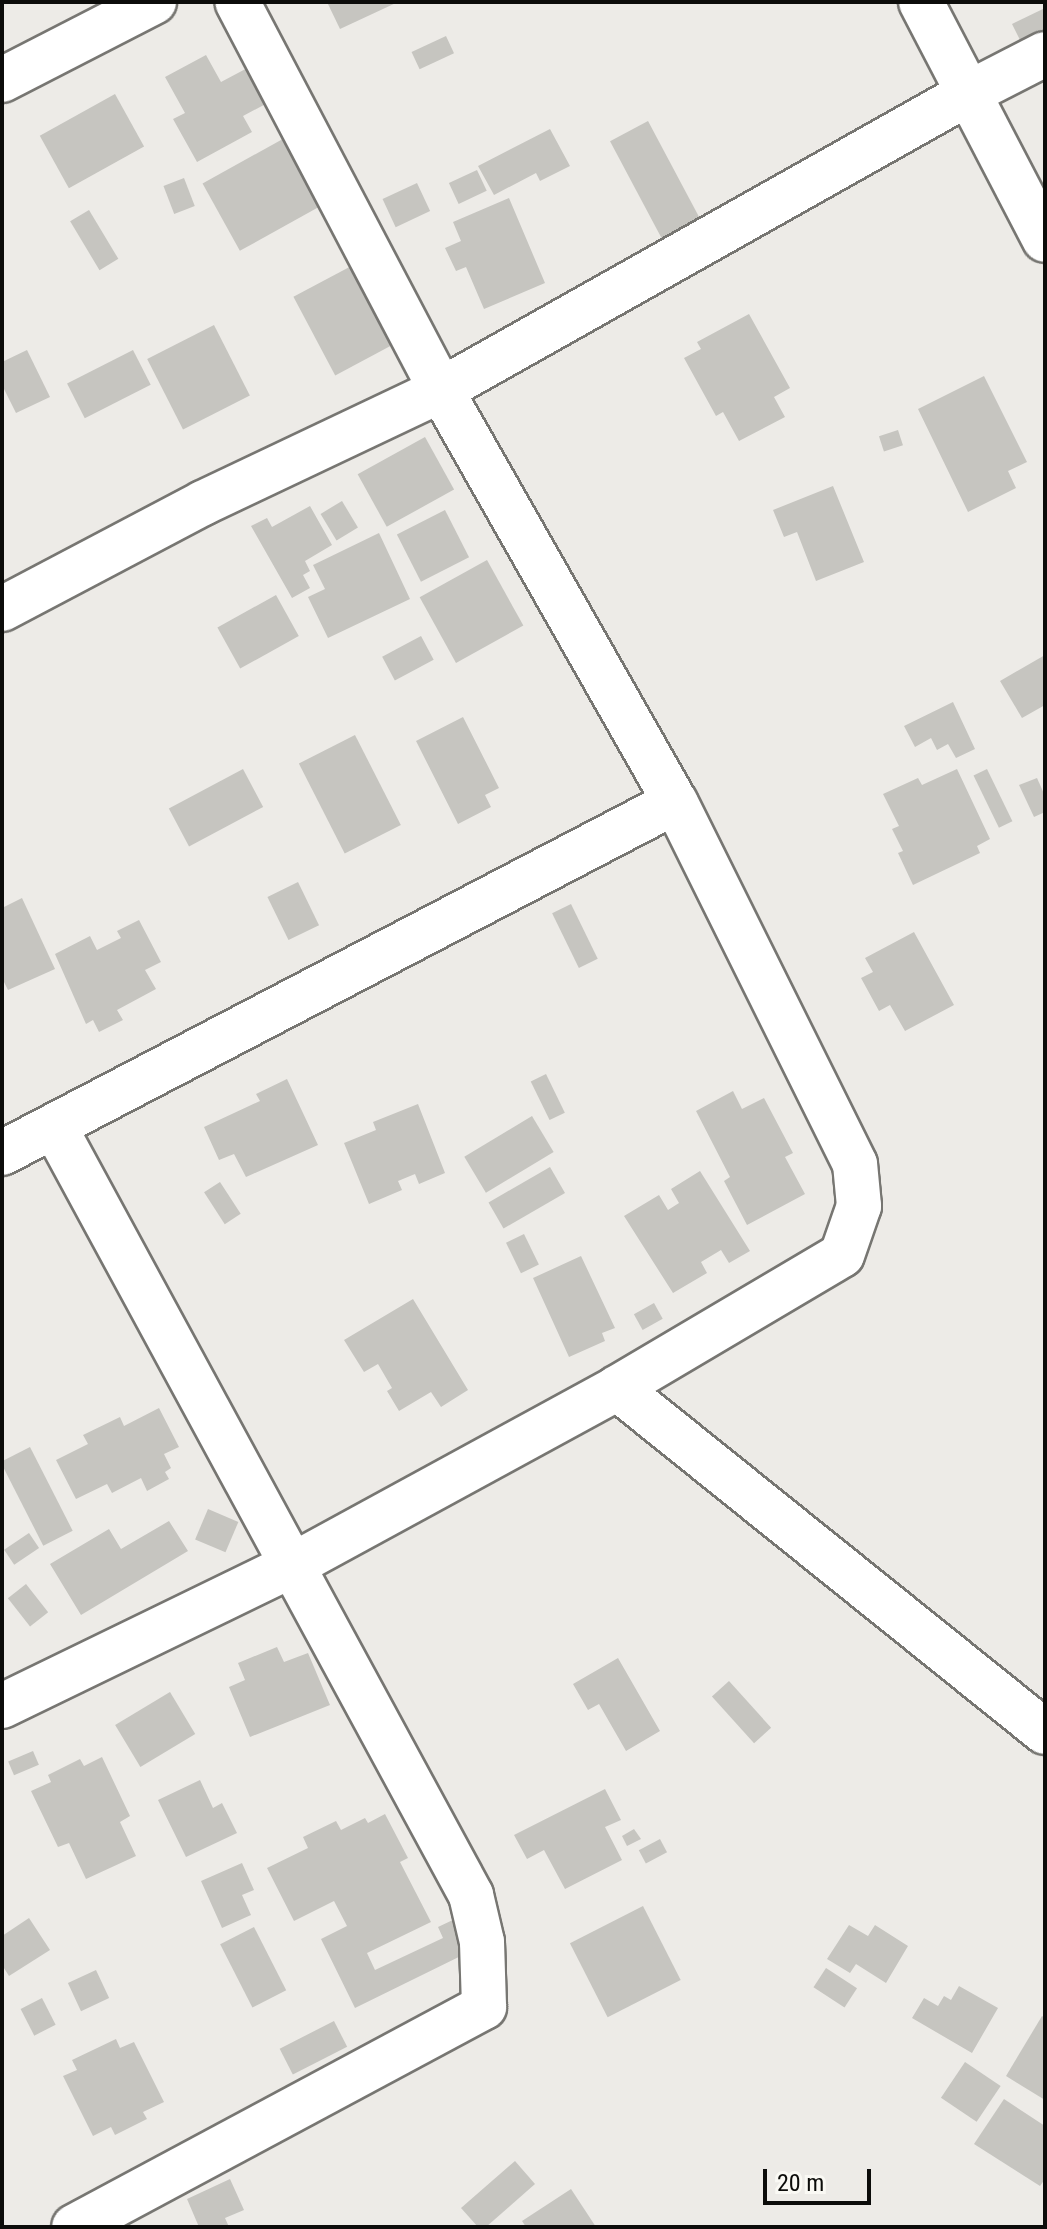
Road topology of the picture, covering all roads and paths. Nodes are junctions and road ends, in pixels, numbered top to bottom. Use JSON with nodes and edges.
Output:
{"nodes":[{"id":1,"x":154,"y":2,"type":"edge"},
{"id":2,"x":237,"y":2,"type":"edge"},
{"id":3,"x":921,"y":2,"type":"edge"},
{"id":4,"x":1045,"y":54,"type":"edge"},
{"id":5,"x":2,"y":80,"type":"edge"},
{"id":6,"x":969,"y":93,"type":"junction"},
{"id":7,"x":1045,"y":240,"type":"edge"},
{"id":8,"x":441,"y":390,"type":"junction"},
{"id":9,"x":2,"y":609,"type":"edge"},
{"id":10,"x":675,"y":802,"type":"junction"},
{"id":11,"x":54,"y":1126,"type":"junction"},
{"id":12,"x":2,"y":1153,"type":"edge"},
{"id":13,"x":617,"y":1388,"type":"junction"},
{"id":14,"x":293,"y":1565,"type":"junction"},
{"id":15,"x":2,"y":1706,"type":"edge"},
{"id":16,"x":1045,"y":1732,"type":"edge"},
{"id":17,"x":74,"y":2227,"type":"edge"}],
"edges":[{"from":1,"to":5,"type":"street"},
{"from":2,"to":8,"type":"street"},
{"from":3,"to":6,"type":"street"},
{"from":4,"to":6,"type":"street"},
{"from":6,"to":7,"type":"street"},
{"from":6,"to":8,"type":"street"},
{"from":8,"to":9,"type":"street"},
{"from":8,"to":10,"type":"street"},
{"from":10,"to":11,"type":"street"},
{"from":10,"to":13,"type":"street"},
{"from":11,"to":12,"type":"street"},
{"from":11,"to":14,"type":"street"},
{"from":13,"to":14,"type":"street"},
{"from":13,"to":16,"type":"street"},
{"from":14,"to":15,"type":"street"},
{"from":14,"to":17,"type":"street"}]}
